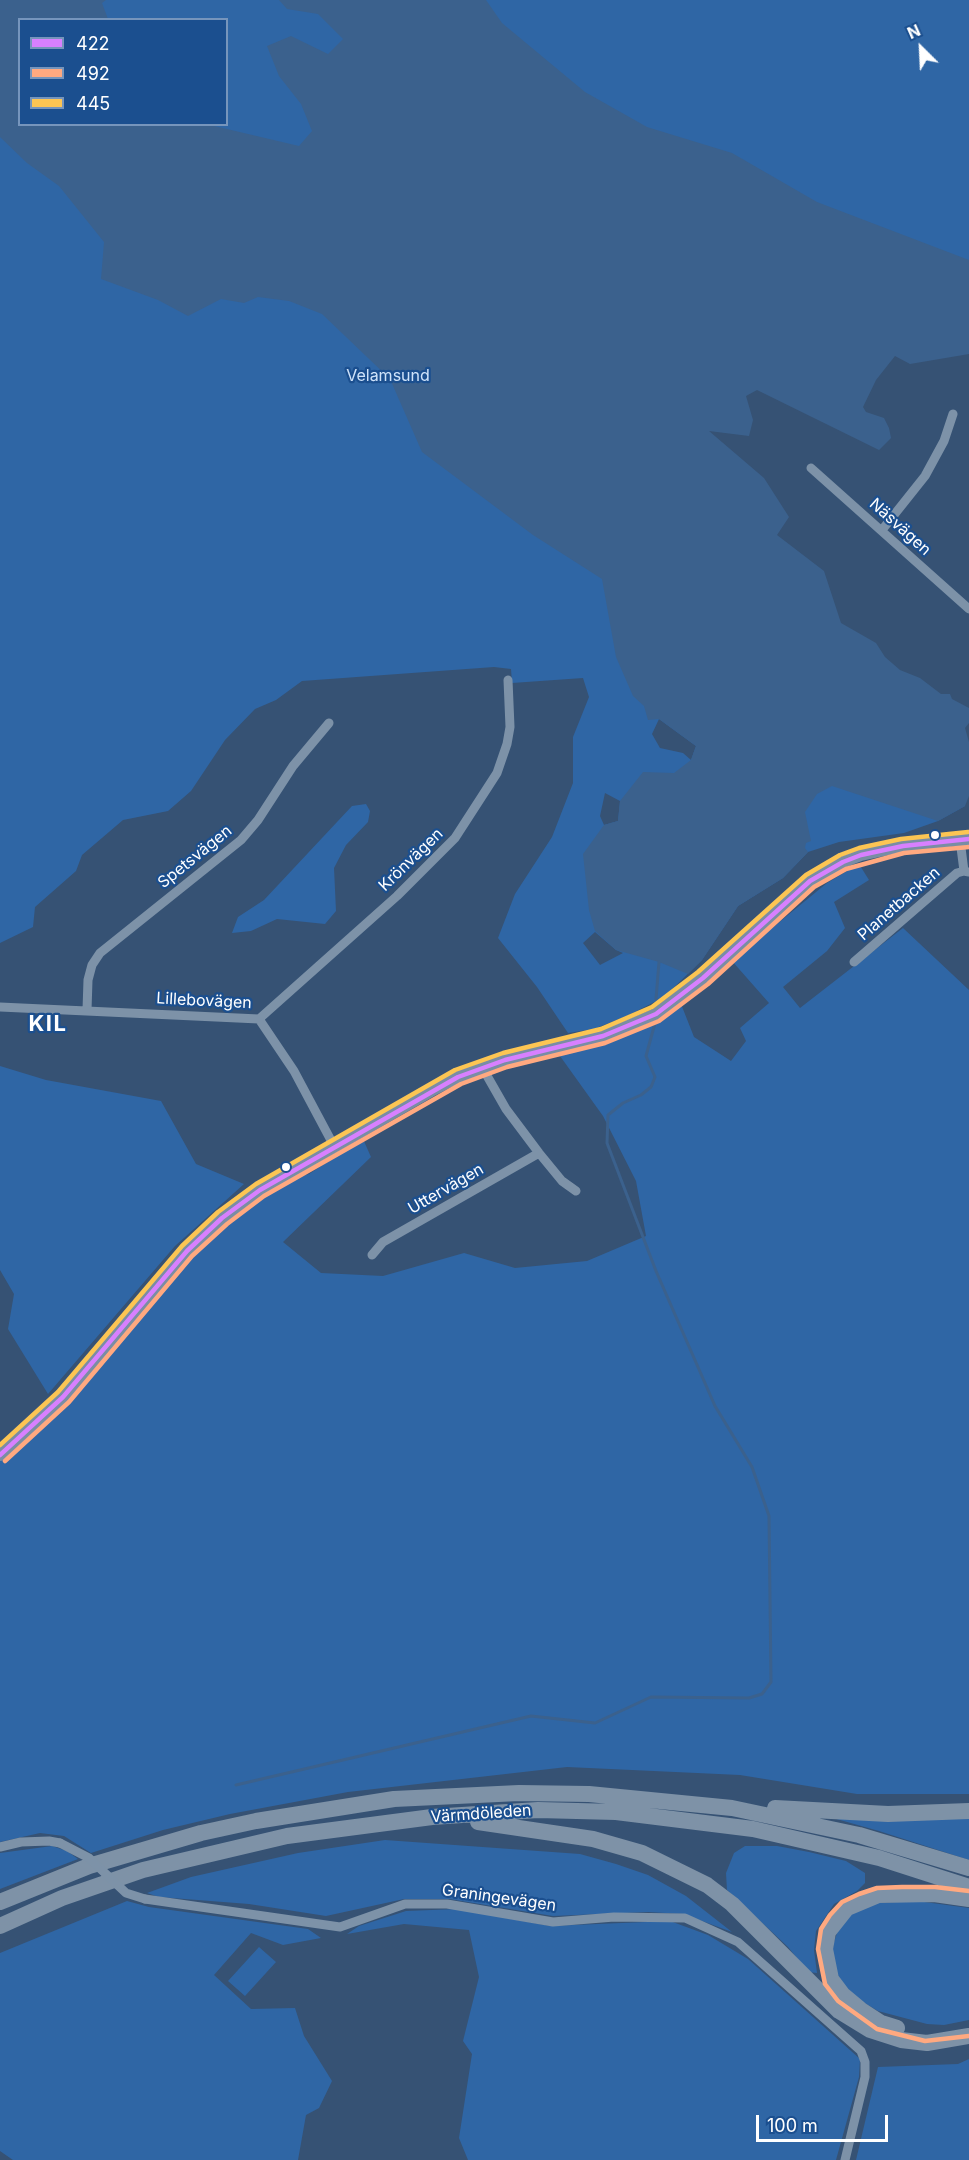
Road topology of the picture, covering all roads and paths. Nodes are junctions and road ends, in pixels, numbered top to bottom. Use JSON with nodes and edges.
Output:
{"nodes":[{"id":1,"x":953,"y":414,"type":"dead end"},
{"id":2,"x":811,"y":468,"type":"dead end"},
{"id":3,"x":882,"y":530,"type":"junction"},
{"id":4,"x":969,"y":609,"type":"edge"},
{"id":5,"x":508,"y":680,"type":"dead end"},
{"id":6,"x":329,"y":723,"type":"dead end"},
{"id":7,"x":964,"y":839,"type":"edge"},
{"id":8,"x":967,"y":871,"type":"edge"},
{"id":9,"x":854,"y":962,"type":"dead end"},
{"id":10,"x":0,"y":1007,"type":"edge"},
{"id":11,"x":87,"y":1010,"type":"junction"},
{"id":12,"x":259,"y":1019,"type":"junction"},
{"id":13,"x":482,"y":1067,"type":"junction"},
{"id":14,"x":334,"y":1146,"type":"junction"},
{"id":15,"x":539,"y":1153,"type":"junction"},
{"id":16,"x":576,"y":1191,"type":"dead end"},
{"id":17,"x":372,"y":1255,"type":"dead end"},
{"id":18,"x":0,"y":1455,"type":"edge"},
{"id":19,"x":665,"y":1801,"type":"junction"},
{"id":20,"x":969,"y":1811,"type":"edge"},
{"id":21,"x":432,"y":1817,"type":"junction"},
{"id":22,"x":0,"y":1847,"type":"edge"},
{"id":23,"x":969,"y":1868,"type":"edge"},
{"id":24,"x":969,"y":1887,"type":"edge"},
{"id":25,"x":969,"y":1899,"type":"edge"},
{"id":26,"x":0,"y":1902,"type":"edge"},
{"id":27,"x":0,"y":1926,"type":"edge"},
{"id":28,"x":969,"y":2028,"type":"edge"},
{"id":29,"x":969,"y":2036,"type":"edge"},
{"id":30,"x":845,"y":2160,"type":"edge"}],
"edges":[{"from":1,"to":3,"type":"street"},
{"from":2,"to":3,"type":"street","name":"Näsvägen"},
{"from":3,"to":4,"type":"street","name":"Näsvägen"},
{"from":5,"to":12,"type":"street","name":"Krönvägen"},
{"from":6,"to":11,"type":"street","name":"Spetsvägen"},
{"from":7,"to":8,"type":"street"},
{"from":7,"to":13,"type":"main road"},
{"from":8,"to":9,"type":"street","name":"Planetbacken"},
{"from":10,"to":11,"type":"street","name":"Lillebovägen"},
{"from":11,"to":12,"type":"street","name":"Lillebovägen"},
{"from":12,"to":14,"type":"street","name":"Lillebovägen"},
{"from":13,"to":14,"type":"main road"},
{"from":13,"to":15,"type":"street"},
{"from":14,"to":18,"type":"main road"},
{"from":15,"to":16,"type":"street"},
{"from":15,"to":17,"type":"street","name":"Uttervägen"},
{"from":19,"to":20,"type":"highway"},
{"from":19,"to":23,"type":"highway","name":"Värmdöleden"},
{"from":19,"to":26,"type":"highway","name":"Värmdöleden"},
{"from":21,"to":24,"type":"highway","name":"Värmdöleden"},
{"from":21,"to":27,"type":"highway","name":"Värmdöleden"},
{"from":21,"to":29,"type":"highway"},
{"from":22,"to":30,"type":"street","name":"Graningevägen","bridge":true},
{"from":25,"to":28,"type":"highway"}]}
